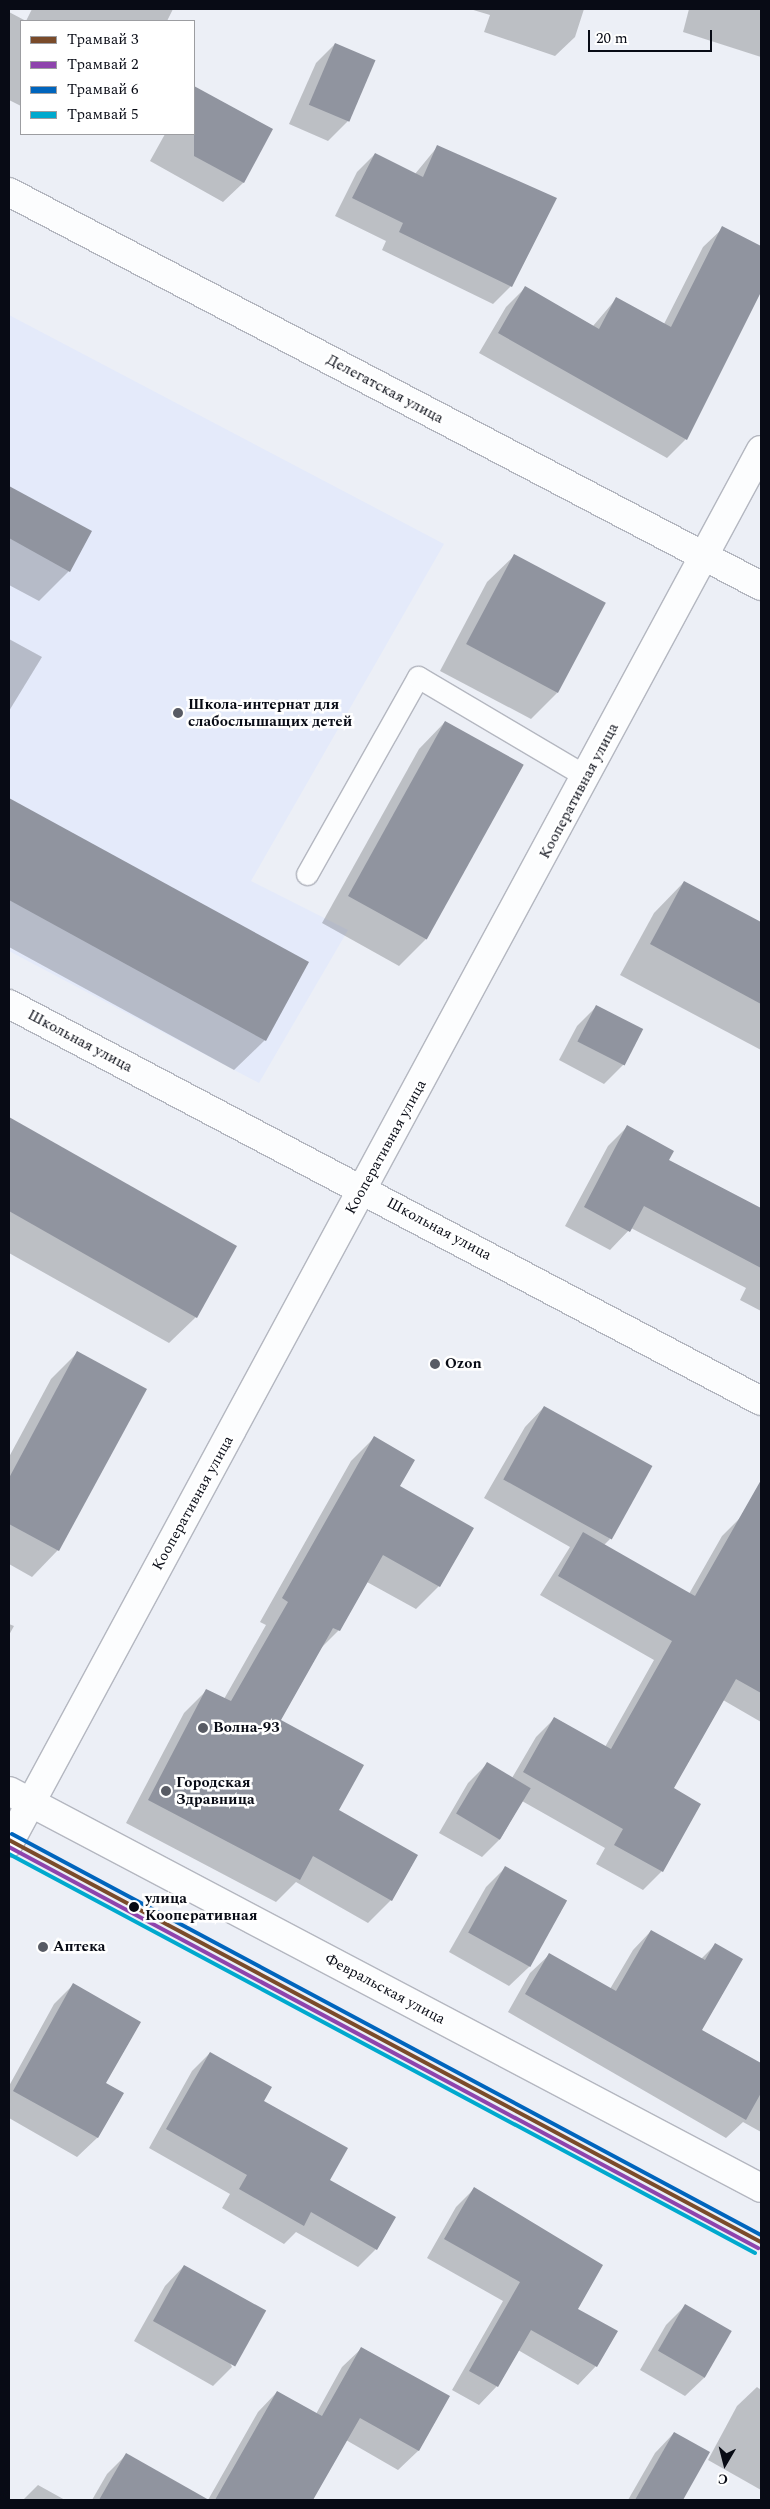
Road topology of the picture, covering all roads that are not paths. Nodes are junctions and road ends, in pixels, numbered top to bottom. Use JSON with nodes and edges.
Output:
{"nodes":[{"id":1,"x":9,"y":192,"type":"edge"},
{"id":2,"x":761,"y":450,"type":"edge"},
{"id":3,"x":706,"y":556,"type":"junction"},
{"id":4,"x":761,"y":586,"type":"edge"},
{"id":5,"x":587,"y":777,"type":"junction"},
{"id":6,"x":307,"y":874,"type":"dead end"},
{"id":7,"x":9,"y":1004,"type":"edge"},
{"id":8,"x":363,"y":1189,"type":"junction"},
{"id":9,"x":761,"y":1401,"type":"edge"},
{"id":10,"x":19,"y":1797,"type":"edge"},
{"id":11,"x":9,"y":1843,"type":"edge"},
{"id":12,"x":761,"y":2188,"type":"edge"}],
"edges":[{"from":1,"to":3,"type":"street","name":"Делегатская улица"},
{"from":2,"to":3,"type":"street","name":"Кооперативная улица"},
{"from":3,"to":4,"type":"street","name":"Делегатская улица"},
{"from":3,"to":5,"type":"street","name":"Кооперативная улица"},
{"from":5,"to":6,"type":"lane"},
{"from":5,"to":8,"type":"street","name":"Кооперативная улица"},
{"from":7,"to":8,"type":"street","name":"Школьная улица"},
{"from":8,"to":9,"type":"street","name":"Школьная улица"},
{"from":8,"to":10,"type":"street","name":"Кооперативная улица"},
{"from":10,"to":11,"type":"street","name":"Кооперативная улица"},
{"from":10,"to":12,"type":"street","name":"Февральская улица"}]}
